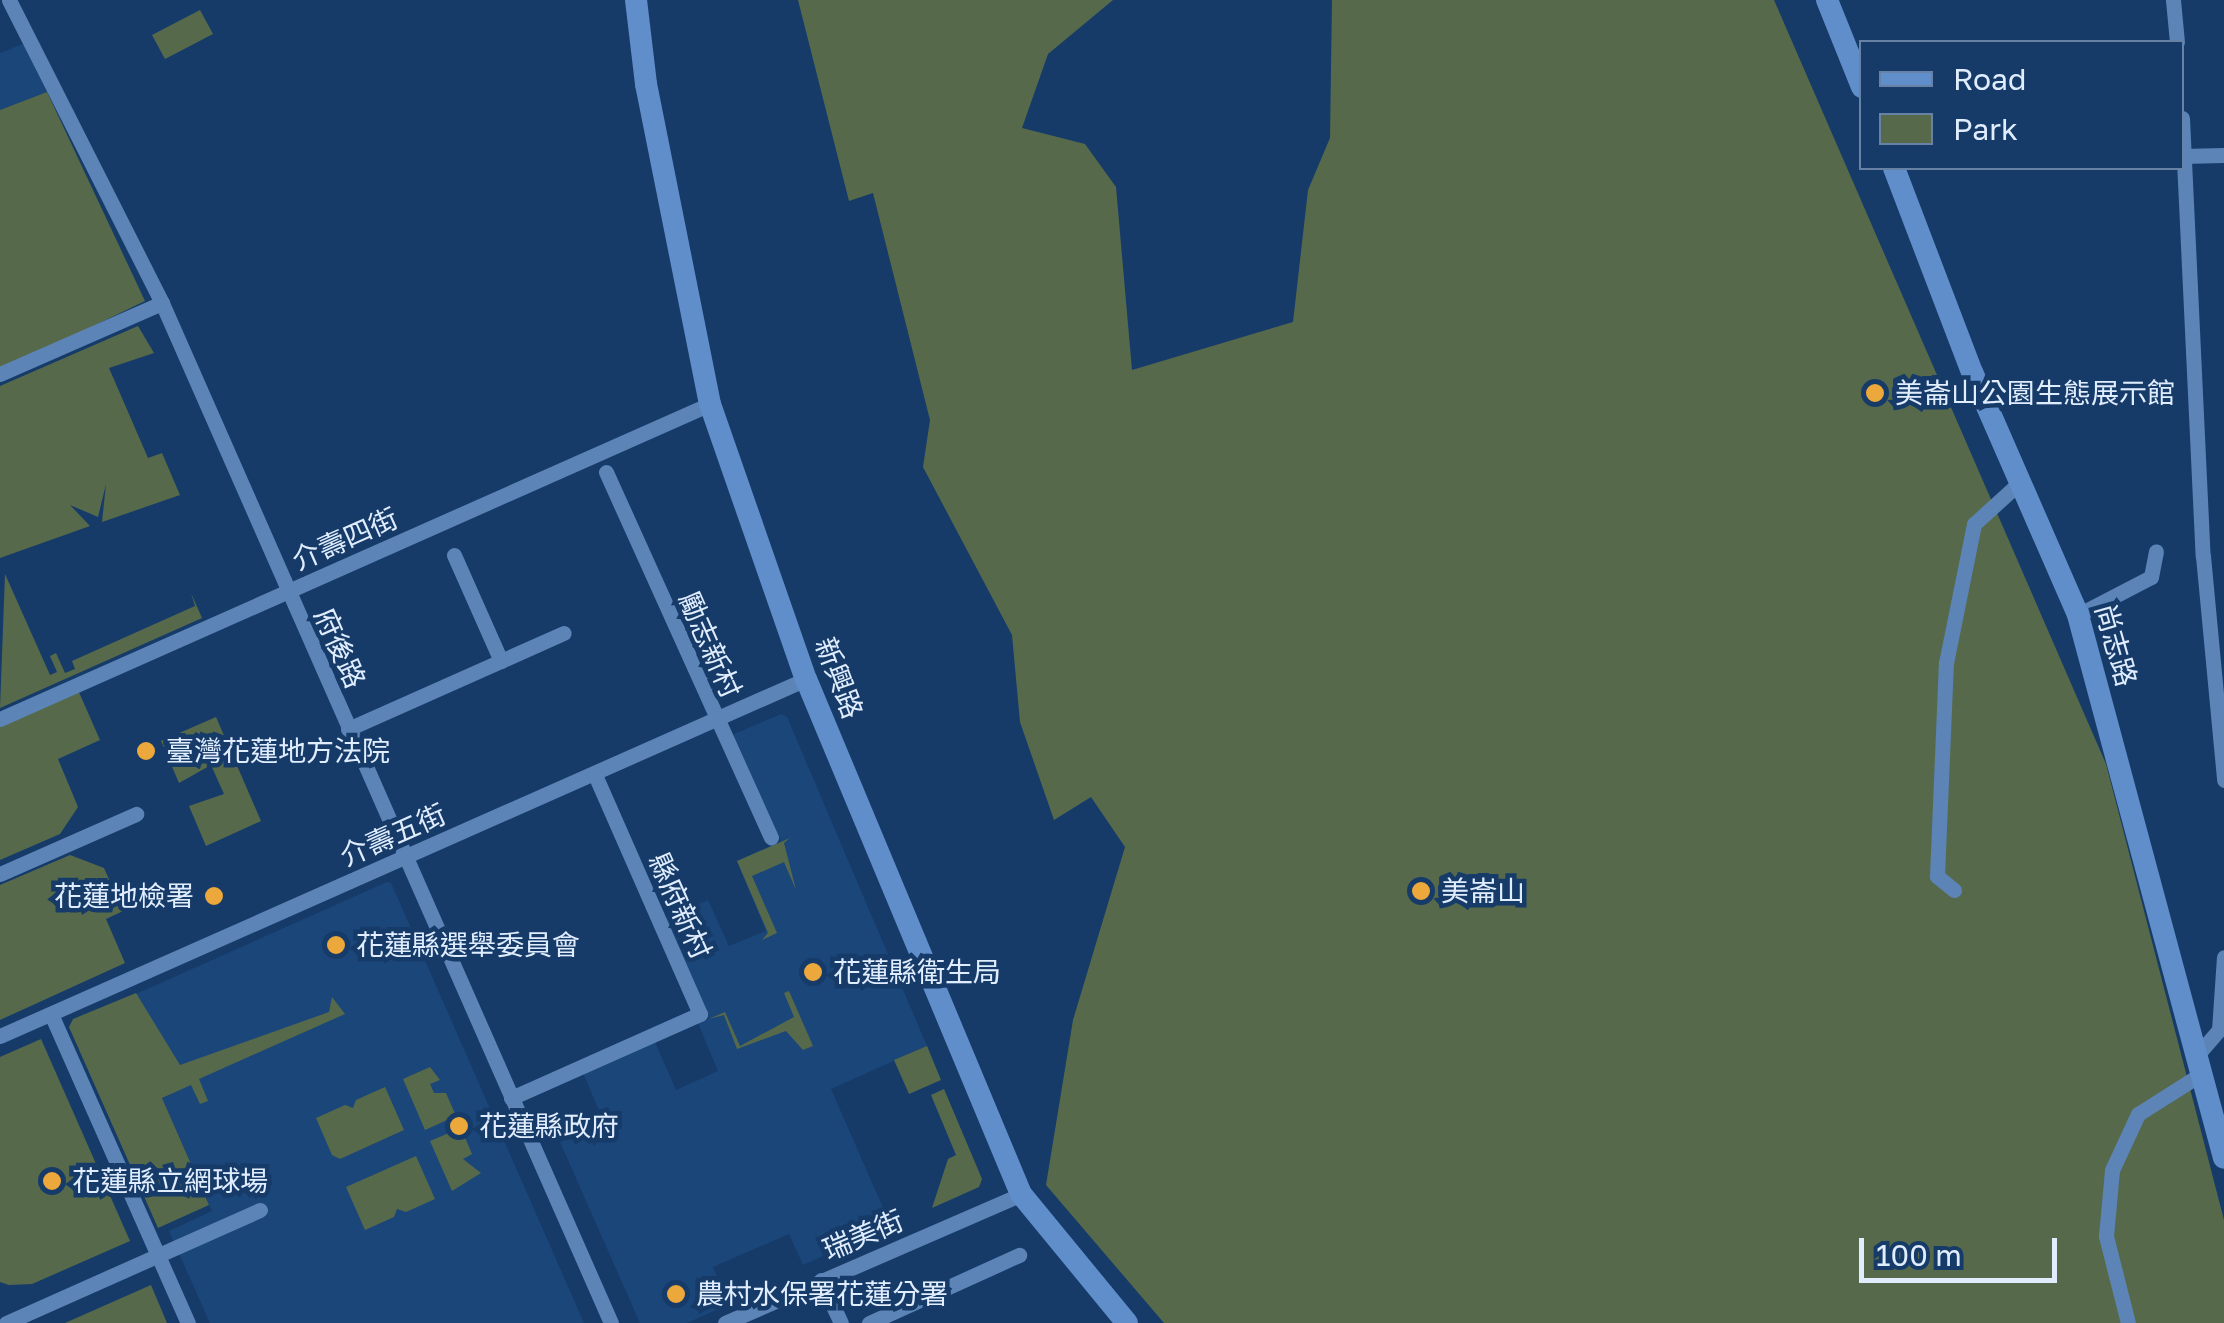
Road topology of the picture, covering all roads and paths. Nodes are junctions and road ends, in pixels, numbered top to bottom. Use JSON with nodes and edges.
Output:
{"nodes":[{"id":1,"x":9,"y":0,"type":"edge"},
{"id":2,"x":636,"y":0,"type":"edge"},
{"id":3,"x":1827,"y":0,"type":"edge"},
{"id":4,"x":2173,"y":0,"type":"edge"},
{"id":5,"x":2176,"y":40,"type":"edge"},
{"id":6,"x":1859,"y":80,"type":"edge"},
{"id":7,"x":2184,"y":156,"type":"edge"},
{"id":8,"x":2224,"y":156,"type":"edge"},
{"id":9,"x":2184,"y":160,"type":"edge"},
{"id":10,"x":1895,"y":170,"type":"edge"},
{"id":11,"x":162,"y":303,"type":"junction"},
{"id":12,"x":0,"y":374,"type":"edge"},
{"id":13,"x":710,"y":404,"type":"junction"},
{"id":14,"x":606,"y":472,"type":"dead end"},
{"id":15,"x":2020,"y":484,"type":"junction"},
{"id":16,"x":2156,"y":551,"type":"dead end"},
{"id":17,"x":454,"y":555,"type":"dead end"},
{"id":18,"x":288,"y":591,"type":"junction"},
{"id":19,"x":2078,"y":615,"type":"junction"},
{"id":20,"x":564,"y":633,"type":"dead end"},
{"id":21,"x":501,"y":661,"type":"junction"},
{"id":22,"x":806,"y":679,"type":"junction"},
{"id":23,"x":0,"y":719,"type":"edge"},
{"id":24,"x":716,"y":719,"type":"junction"},
{"id":25,"x":348,"y":729,"type":"junction"},
{"id":26,"x":594,"y":773,"type":"junction"},
{"id":27,"x":2224,"y":780,"type":"edge"},
{"id":28,"x":136,"y":814,"type":"dead end"},
{"id":29,"x":771,"y":838,"type":"dead end"},
{"id":30,"x":404,"y":857,"type":"junction"},
{"id":31,"x":0,"y":874,"type":"edge"},
{"id":32,"x":1954,"y":890,"type":"dead end"},
{"id":33,"x":2224,"y":957,"type":"edge"},
{"id":34,"x":51,"y":1014,"type":"junction"},
{"id":35,"x":0,"y":1036,"type":"edge"},
{"id":36,"x":2200,"y":1064,"type":"junction"},
{"id":37,"x":511,"y":1098,"type":"junction"},
{"id":38,"x":2224,"y":1158,"type":"edge"},
{"id":39,"x":1021,"y":1194,"type":"junction"},
{"id":40,"x":260,"y":1210,"type":"dead end"},
{"id":41,"x":1019,"y":1254,"type":"dead end"},
{"id":42,"x":158,"y":1255,"type":"junction"},
{"id":43,"x":821,"y":1280,"type":"junction"},
{"id":44,"x":1112,"y":1314,"type":"edge"},
{"id":45,"x":6,"y":1323,"type":"edge"},
{"id":46,"x":188,"y":1323,"type":"edge"},
{"id":47,"x":611,"y":1323,"type":"edge"},
{"id":48,"x":724,"y":1323,"type":"edge"},
{"id":49,"x":841,"y":1323,"type":"edge"},
{"id":50,"x":869,"y":1323,"type":"edge"},
{"id":51,"x":1127,"y":1323,"type":"edge"},
{"id":52,"x":2128,"y":1323,"type":"edge"}],
"edges":[{"from":1,"to":11,"type":"street","name":"府後路"},
{"from":2,"to":13,"type":"street","name":"新興路"},
{"from":3,"to":6,"type":"street"},
{"from":4,"to":5,"type":"street"},
{"from":7,"to":8,"type":"street"},
{"from":9,"to":27,"type":"street"},
{"from":10,"to":15,"type":"street","name":"尚志路"},
{"from":11,"to":12,"type":"street"},
{"from":11,"to":18,"type":"street","name":"府後路"},
{"from":13,"to":18,"type":"street","name":"介壽四街"},
{"from":13,"to":22,"type":"street","name":"新興路"},
{"from":14,"to":24,"type":"street","name":"勵志新村"},
{"from":15,"to":19,"type":"street","name":"尚志路"},
{"from":15,"to":32,"type":"street"},
{"from":16,"to":19,"type":"street"},
{"from":17,"to":21,"type":"street"},
{"from":18,"to":23,"type":"street","name":"介壽四街"},
{"from":18,"to":25,"type":"street","name":"府後路"},
{"from":19,"to":36,"type":"street","name":"尚志路"},
{"from":20,"to":21,"type":"street"},
{"from":21,"to":25,"type":"street"},
{"from":22,"to":24,"type":"street","name":"介壽五街"},
{"from":22,"to":39,"type":"street","name":"新興路"},
{"from":24,"to":26,"type":"street","name":"介壽五街"},
{"from":24,"to":29,"type":"street","name":"勵志新村"},
{"from":25,"to":30,"type":"street","name":"府後路"},
{"from":26,"to":30,"type":"street","name":"介壽五街"},
{"from":26,"to":37,"type":"street","name":"縣府新村"},
{"from":28,"to":31,"type":"street"},
{"from":30,"to":34,"type":"street","name":"介壽五街"},
{"from":30,"to":37,"type":"street","name":"府後路"},
{"from":33,"to":36,"type":"street"},
{"from":34,"to":35,"type":"street","name":"介壽五街"},
{"from":34,"to":42,"type":"street"},
{"from":36,"to":38,"type":"street","name":"尚志路"},
{"from":36,"to":52,"type":"street"},
{"from":37,"to":47,"type":"street","name":"府後路"},
{"from":39,"to":43,"type":"street","name":"瑞美街"},
{"from":39,"to":44,"type":"street","name":"新興路"},
{"from":40,"to":42,"type":"street"},
{"from":41,"to":50,"type":"street"},
{"from":42,"to":45,"type":"street"},
{"from":42,"to":46,"type":"street"},
{"from":43,"to":48,"type":"street","name":"瑞美街"},
{"from":43,"to":49,"type":"street"},
{"from":44,"to":51,"type":"street","name":"新興路"}]}
